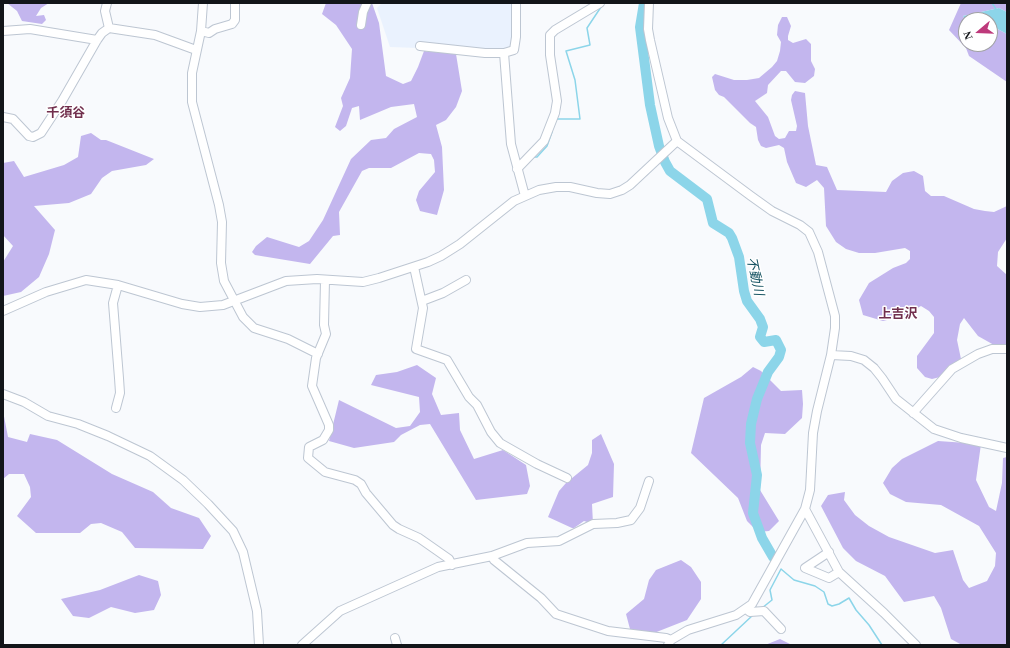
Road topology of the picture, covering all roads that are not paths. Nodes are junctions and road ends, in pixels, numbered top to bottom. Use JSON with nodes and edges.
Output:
{"nodes":[{"id":1,"x":107,"y":3,"type":"edge"},
{"id":2,"x":203,"y":3,"type":"edge"},
{"id":3,"x":235,"y":3,"type":"edge"},
{"id":4,"x":367,"y":3,"type":"edge"},
{"id":5,"x":516,"y":3,"type":"edge"},
{"id":6,"x":600,"y":3,"type":"edge"},
{"id":7,"x":649,"y":3,"type":"edge"},
{"id":8,"x":362,"y":24,"type":"dead end"},
{"id":9,"x":109,"y":28,"type":"junction"},
{"id":10,"x":3,"y":31,"type":"edge"},
{"id":11,"x":201,"y":31,"type":"junction"},
{"id":12,"x":97,"y":40,"type":"junction"},
{"id":13,"x":420,"y":46,"type":"dead end"},
{"id":14,"x":196,"y":50,"type":"junction"},
{"id":15,"x":504,"y":53,"type":"junction"},
{"id":16,"x":3,"y":117,"type":"edge"},
{"id":17,"x":674,"y":144,"type":"junction"},
{"id":18,"x":517,"y":169,"type":"junction"},
{"id":19,"x":525,"y":196,"type":"junction"},
{"id":20,"x":414,"y":267,"type":"junction"},
{"id":21,"x":325,"y":280,"type":"junction"},
{"id":22,"x":466,"y":280,"type":"dead end"},
{"id":23,"x":118,"y":286,"type":"junction"},
{"id":24,"x":234,"y":301,"type":"junction"},
{"id":25,"x":422,"y":301,"type":"junction"},
{"id":26,"x":3,"y":311,"type":"edge"},
{"id":27,"x":1007,"y":349,"type":"edge"},
{"id":28,"x":318,"y":354,"type":"junction"},
{"id":29,"x":830,"y":355,"type":"junction"},
{"id":30,"x":3,"y":394,"type":"edge"},
{"id":31,"x":116,"y":408,"type":"dead end"},
{"id":32,"x":913,"y":413,"type":"junction"},
{"id":33,"x":1007,"y":448,"type":"edge"},
{"id":34,"x":567,"y":478,"type":"dead end"},
{"id":35,"x":649,"y":481,"type":"dead end"},
{"id":36,"x":805,"y":509,"type":"junction"},
{"id":37,"x":829,"y":552,"type":"junction"},
{"id":38,"x":492,"y":556,"type":"junction"},
{"id":39,"x":452,"y":565,"type":"junction"},
{"id":40,"x":839,"y":572,"type":"junction"},
{"id":41,"x":746,"y":609,"type":"junction"},
{"id":42,"x":781,"y":629,"type":"dead end"},
{"id":43,"x":670,"y":643,"type":"edge"},
{"id":44,"x":259,"y":645,"type":"edge"},
{"id":45,"x":302,"y":645,"type":"edge"},
{"id":46,"x":916,"y":645,"type":"edge"}],
"edges":[{"from":1,"to":9,"type":"street"},
{"from":2,"to":11,"type":"street"},
{"from":3,"to":11,"type":"street"},
{"from":4,"to":8,"type":"street"},
{"from":5,"to":15,"type":"street"},
{"from":6,"to":18,"type":"street"},
{"from":7,"to":17,"type":"street"},
{"from":9,"to":12,"type":"street"},
{"from":9,"to":14,"type":"street"},
{"from":10,"to":12,"type":"street"},
{"from":11,"to":14,"type":"street"},
{"from":12,"to":16,"type":"street"},
{"from":13,"to":15,"type":"street"},
{"from":14,"to":24,"type":"street"},
{"from":15,"to":18,"type":"street"},
{"from":17,"to":19,"type":"street"},
{"from":17,"to":29,"type":"street"},
{"from":18,"to":19,"type":"street"},
{"from":19,"to":20,"type":"street"},
{"from":20,"to":21,"type":"street"},
{"from":20,"to":25,"type":"street"},
{"from":21,"to":24,"type":"street"},
{"from":21,"to":28,"type":"street"},
{"from":22,"to":25,"type":"street"},
{"from":23,"to":24,"type":"street"},
{"from":23,"to":26,"type":"street"},
{"from":23,"to":31,"type":"street"},
{"from":24,"to":28,"type":"street"},
{"from":25,"to":34,"type":"street"},
{"from":27,"to":32,"type":"street"},
{"from":28,"to":39,"type":"street"},
{"from":29,"to":32,"type":"street"},
{"from":29,"to":36,"type":"street"},
{"from":30,"to":44,"type":"street"},
{"from":32,"to":33,"type":"street"},
{"from":35,"to":38,"type":"street"},
{"from":36,"to":37,"type":"street"},
{"from":36,"to":41,"type":"street"},
{"from":37,"to":40,"type":"street"},
{"from":37,"to":40,"type":"street"},
{"from":38,"to":39,"type":"street"},
{"from":38,"to":43,"type":"street"},
{"from":39,"to":45,"type":"street"},
{"from":40,"to":46,"type":"street"},
{"from":41,"to":42,"type":"street"},
{"from":41,"to":43,"type":"street"}]}
